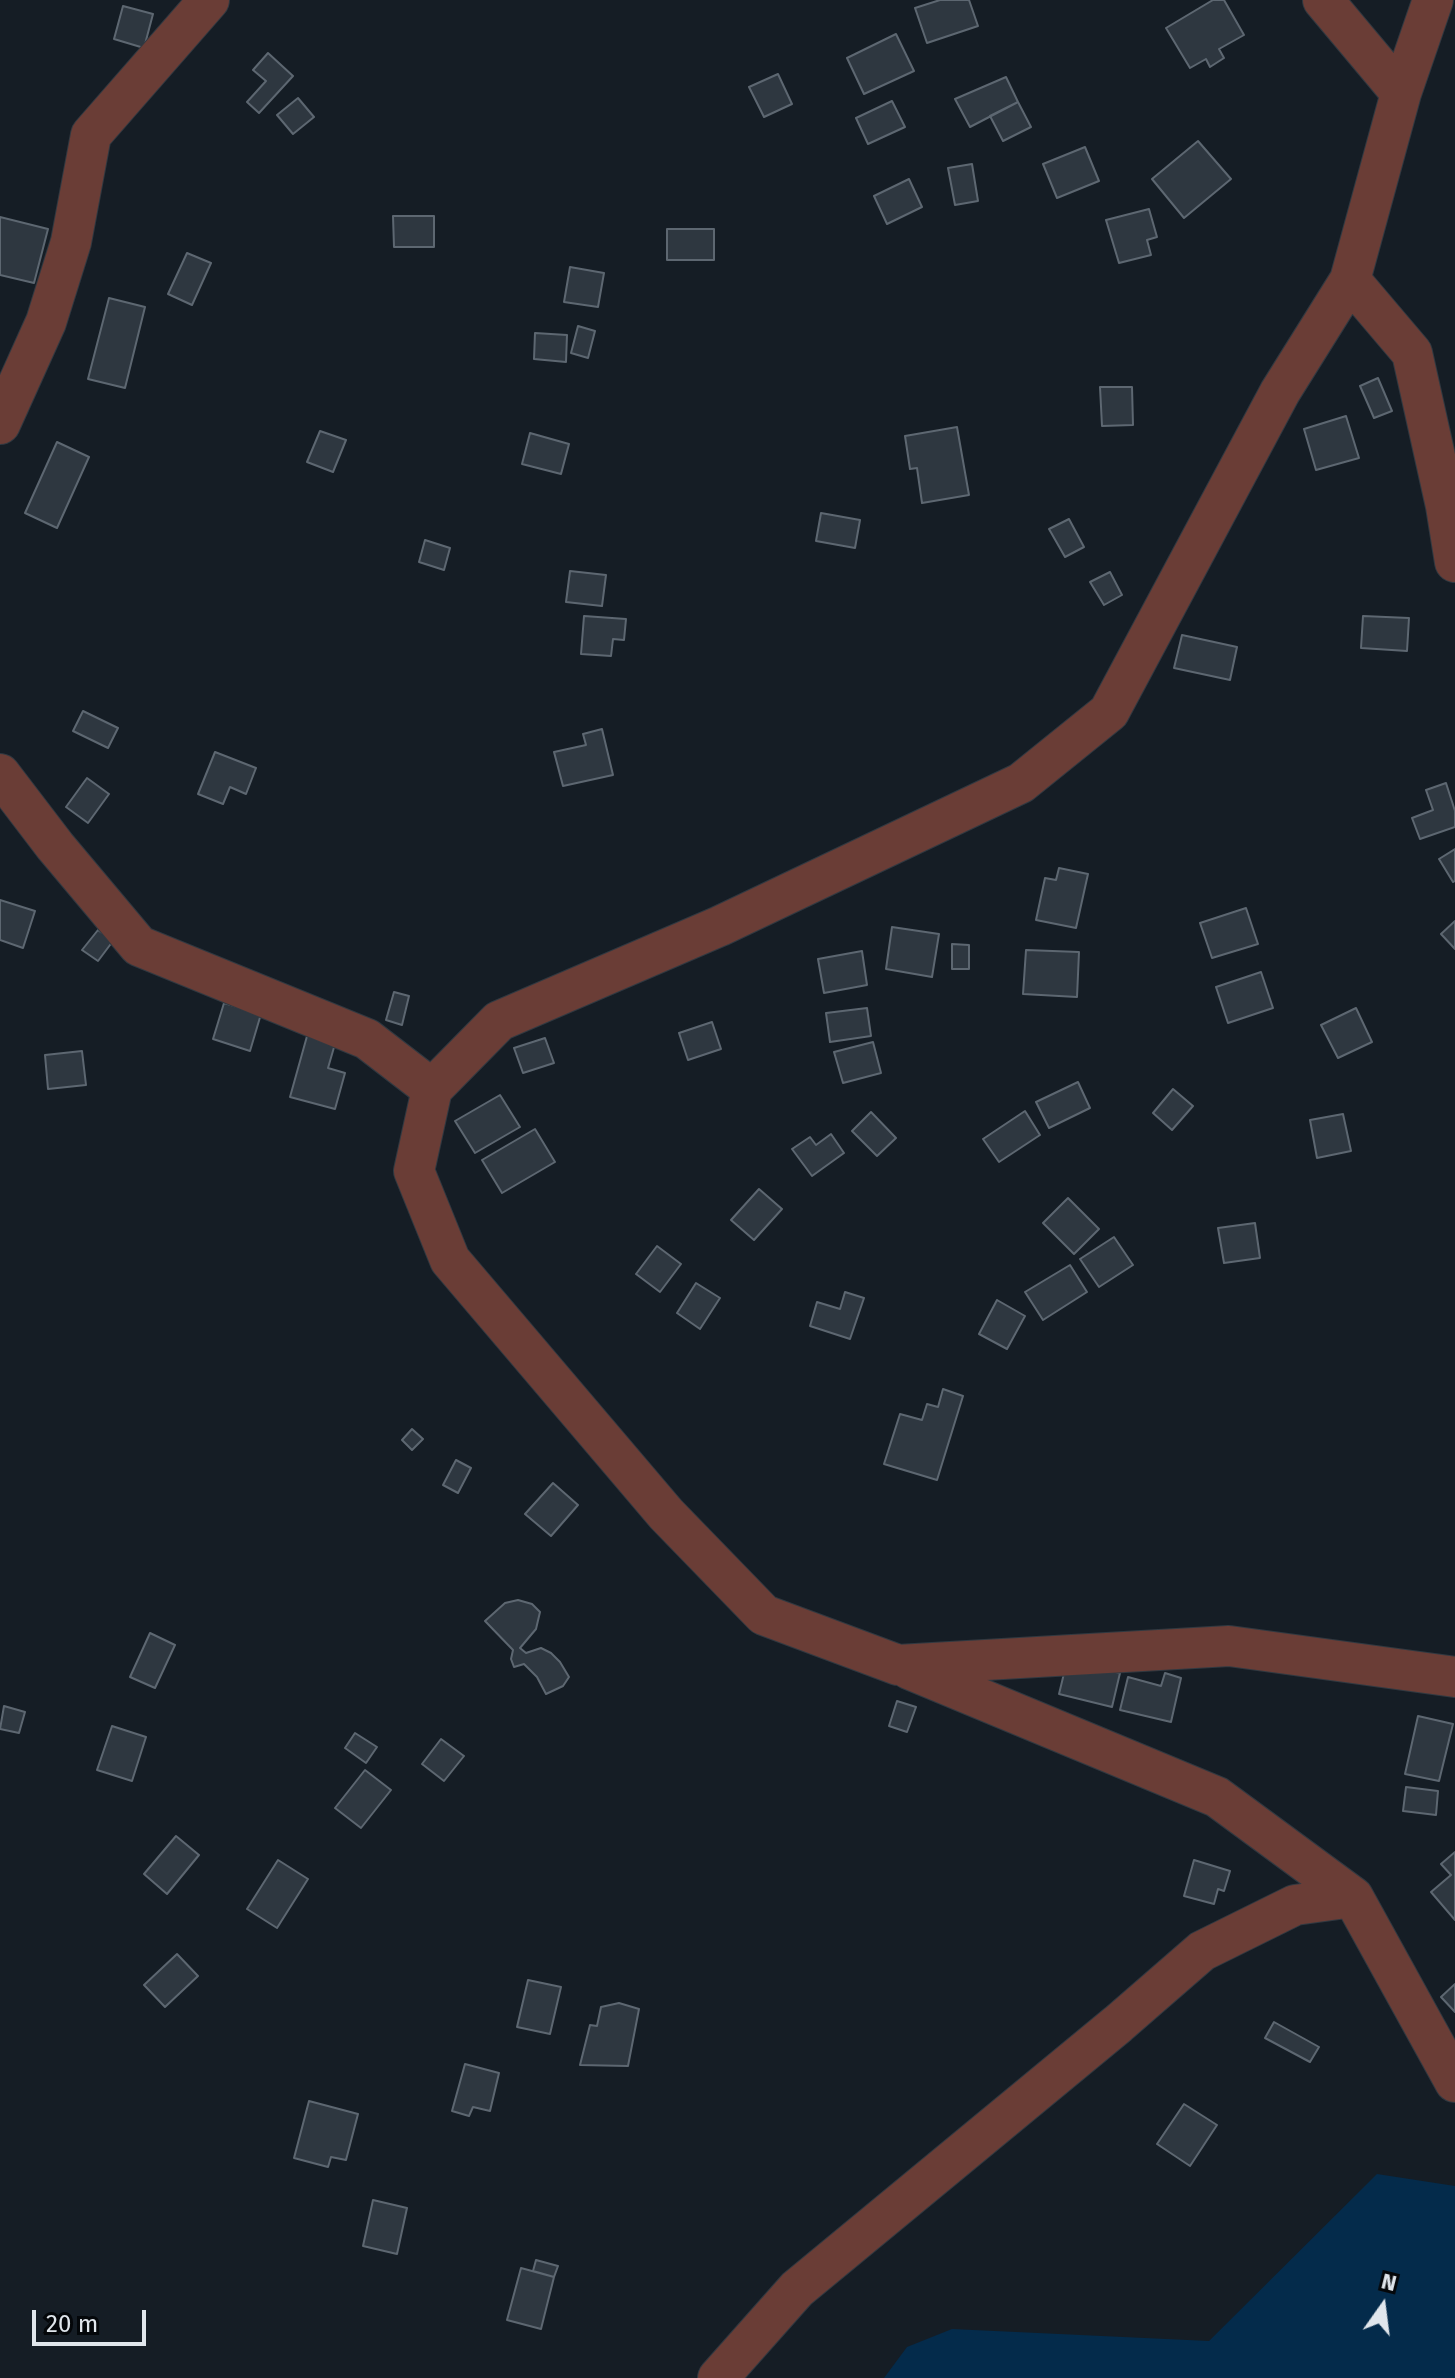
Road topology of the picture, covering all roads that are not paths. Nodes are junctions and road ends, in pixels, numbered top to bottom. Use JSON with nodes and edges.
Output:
{"nodes":[{"id":1,"x":209,"y":0,"type":"edge"},
{"id":2,"x":1323,"y":0,"type":"edge"},
{"id":3,"x":1433,"y":0,"type":"edge"},
{"id":4,"x":1401,"y":93,"type":"junction"},
{"id":5,"x":1350,"y":280,"type":"junction"},
{"id":6,"x":0,"y":424,"type":"edge"},
{"id":7,"x":1455,"y":562,"type":"edge"},
{"id":8,"x":0,"y":774,"type":"edge"},
{"id":9,"x":432,"y":1089,"type":"junction"},
{"id":10,"x":898,"y":1665,"type":"junction"},
{"id":11,"x":1455,"y":1677,"type":"edge"},
{"id":12,"x":1353,"y":1897,"type":"junction"},
{"id":13,"x":1455,"y":2082,"type":"edge"},
{"id":14,"x":718,"y":2378,"type":"edge"}],
"edges":[{"from":1,"to":6,"type":"street"},
{"from":2,"to":4,"type":"street"},
{"from":3,"to":4,"type":"street"},
{"from":4,"to":5,"type":"street"},
{"from":5,"to":7,"type":"street"},
{"from":5,"to":9,"type":"street"},
{"from":8,"to":9,"type":"street"},
{"from":9,"to":10,"type":"street"},
{"from":10,"to":11,"type":"street"},
{"from":10,"to":12,"type":"street"},
{"from":12,"to":13,"type":"street"},
{"from":12,"to":14,"type":"street"}]}
